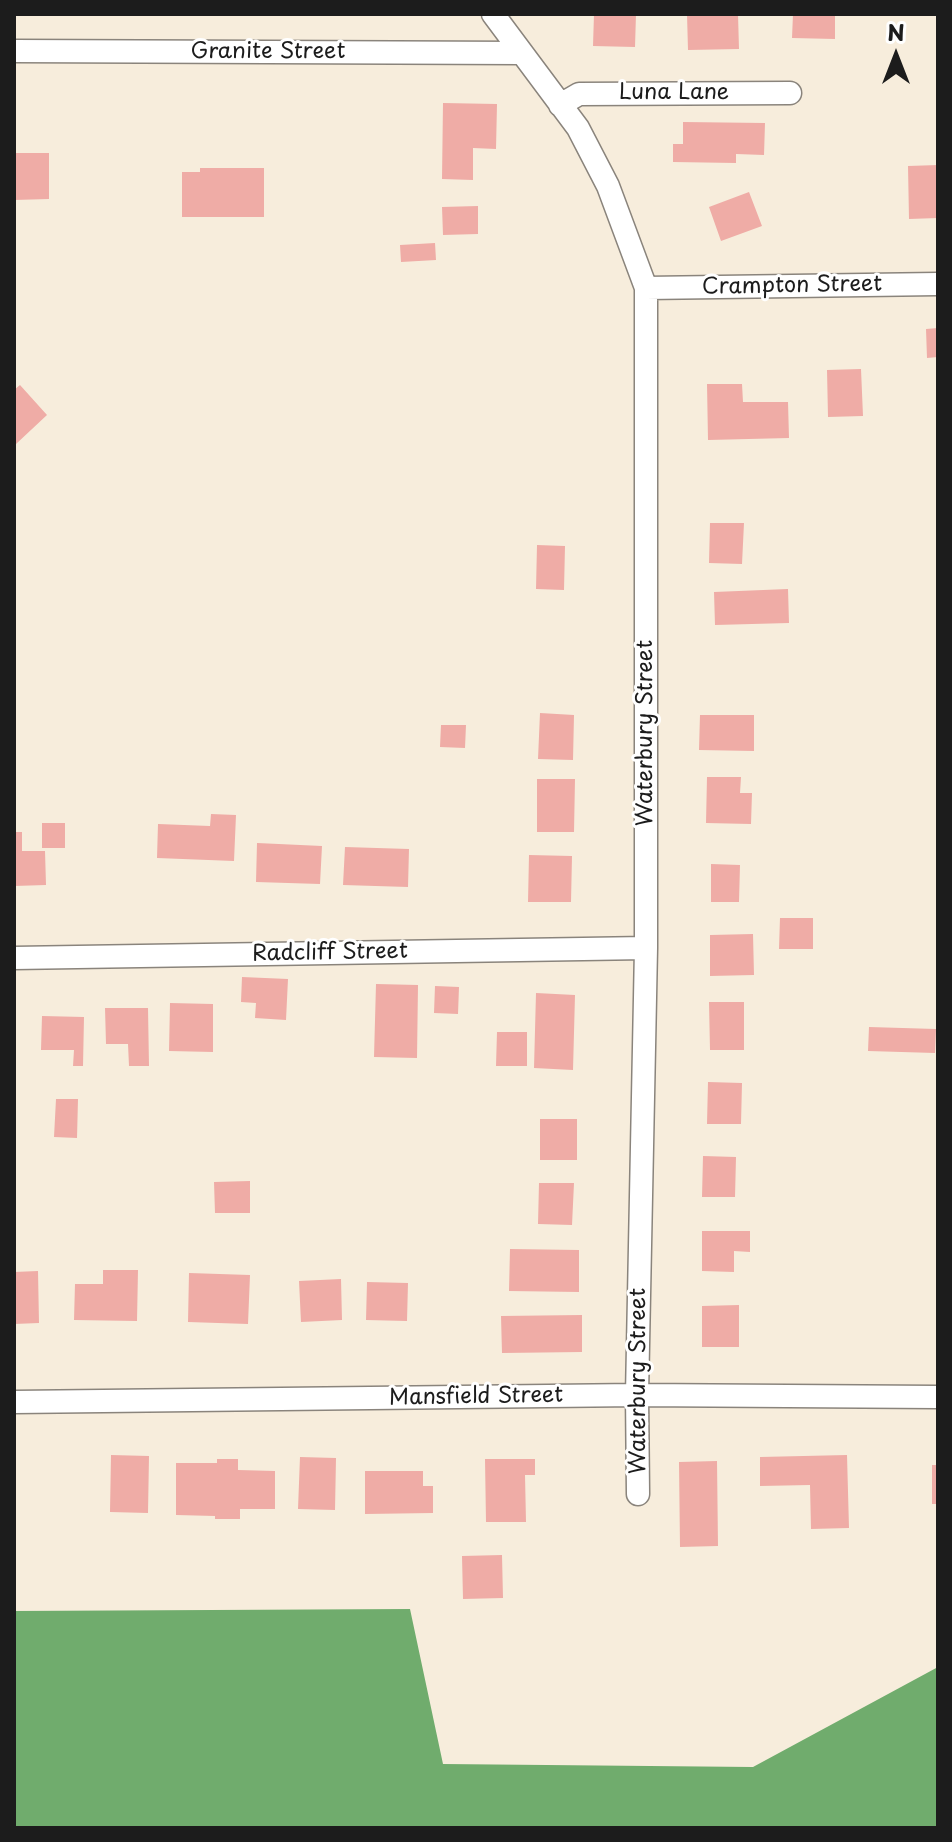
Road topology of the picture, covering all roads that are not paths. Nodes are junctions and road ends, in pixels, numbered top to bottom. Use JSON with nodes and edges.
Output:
{"nodes":[{"id":1,"x":493,"y":14,"type":"edge"},
{"id":2,"x":14,"y":51,"type":"edge"},
{"id":3,"x":522,"y":53,"type":"junction"},
{"id":4,"x":790,"y":93,"type":"dead end"},
{"id":5,"x":560,"y":105,"type":"junction"},
{"id":6,"x":938,"y":284,"type":"edge"},
{"id":7,"x":646,"y":288,"type":"junction"},
{"id":8,"x":646,"y":948,"type":"junction"},
{"id":9,"x":14,"y":958,"type":"edge"},
{"id":10,"x":637,"y":1395,"type":"junction"},
{"id":11,"x":938,"y":1397,"type":"edge"},
{"id":12,"x":14,"y":1402,"type":"edge"},
{"id":13,"x":638,"y":1494,"type":"dead end"}],
"edges":[{"from":1,"to":3,"type":"street","name":"Waterbury Street"},
{"from":2,"to":3,"type":"street","name":"Granite Street"},
{"from":3,"to":5,"type":"street","name":"Waterbury Street"},
{"from":4,"to":5,"type":"street","name":"Luna Lane"},
{"from":5,"to":7,"type":"street","name":"Waterbury Street"},
{"from":6,"to":7,"type":"street","name":"Crampton Street"},
{"from":7,"to":8,"type":"street","name":"Waterbury Street"},
{"from":8,"to":9,"type":"street","name":"Radcliff Street"},
{"from":8,"to":10,"type":"street","name":"Waterbury Street"},
{"from":10,"to":11,"type":"street","name":"Mansfield Street"},
{"from":10,"to":12,"type":"street","name":"Mansfield Street"},
{"from":10,"to":13,"type":"street","name":"Waterbury Street"}]}
